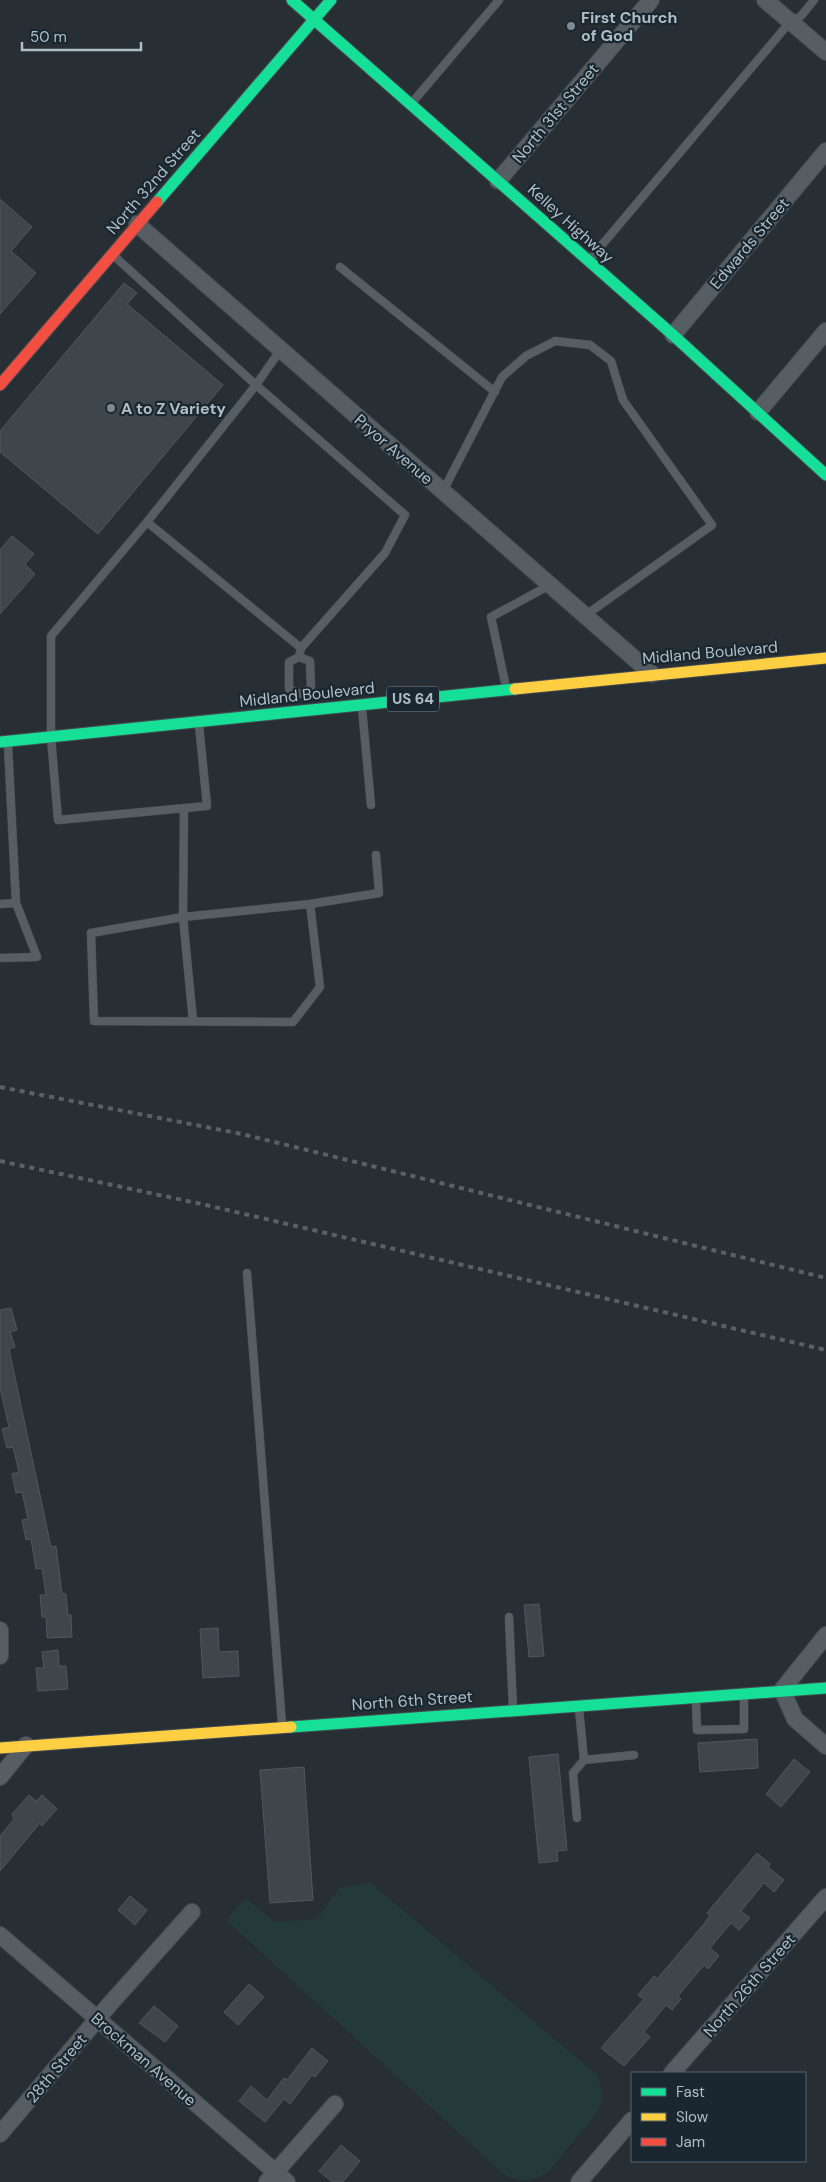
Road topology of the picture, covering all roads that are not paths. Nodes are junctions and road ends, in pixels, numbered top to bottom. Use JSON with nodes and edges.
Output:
{"nodes":[{"id":1,"x":292,"y":0,"type":"edge"},
{"id":2,"x":331,"y":0,"type":"edge"},
{"id":3,"x":498,"y":0,"type":"edge"},
{"id":4,"x":651,"y":0,"type":"edge"},
{"id":5,"x":765,"y":0,"type":"edge"},
{"id":6,"x":814,"y":0,"type":"edge"},
{"id":7,"x":314,"y":19,"type":"junction"},
{"id":8,"x":790,"y":22,"type":"junction"},
{"id":9,"x":826,"y":52,"type":"edge"},
{"id":10,"x":411,"y":104,"type":"junction"},
{"id":11,"x":826,"y":151,"type":"edge"},
{"id":12,"x":498,"y":181,"type":"junction"},
{"id":13,"x":137,"y":224,"type":"junction"},
{"id":14,"x":112,"y":254,"type":"junction"},
{"id":15,"x":588,"y":260,"type":"junction"},
{"id":16,"x":340,"y":267,"type":"dead end"},
{"id":17,"x":826,"y":331,"type":"edge"},
{"id":18,"x":673,"y":336,"type":"junction"},
{"id":19,"x":281,"y":349,"type":"junction"},
{"id":20,"x":256,"y":384,"type":"junction"},
{"id":21,"x":0,"y":385,"type":"edge"},
{"id":22,"x":494,"y":392,"type":"junction"},
{"id":23,"x":758,"y":412,"type":"junction"},
{"id":24,"x":826,"y":475,"type":"edge"},
{"id":25,"x":443,"y":491,"type":"junction"},
{"id":26,"x":147,"y":522,"type":"junction"},
{"id":27,"x":551,"y":584,"type":"junction"},
{"id":28,"x":586,"y":615,"type":"junction"},
{"id":29,"x":301,"y":648,"type":"junction"},
{"id":30,"x":299,"y":658,"type":"junction"},
{"id":31,"x":826,"y":658,"type":"edge"},
{"id":32,"x":652,"y":674,"type":"junction"},
{"id":33,"x":506,"y":689,"type":"junction"},
{"id":34,"x":300,"y":694,"type":"junction"},
{"id":35,"x":361,"y":704,"type":"junction"},
{"id":36,"x":299,"y":712,"type":"junction"},
{"id":37,"x":198,"y":722,"type":"junction"},
{"id":38,"x":51,"y":738,"type":"junction"},
{"id":39,"x":3,"y":739,"type":"edge"},
{"id":40,"x":371,"y":806,"type":"dead end"},
{"id":41,"x":184,"y":808,"type":"junction"},
{"id":42,"x":376,"y":855,"type":"dead end"},
{"id":43,"x":16,"y":902,"type":"junction"},
{"id":44,"x":0,"y":904,"type":"edge"},
{"id":45,"x":310,"y":904,"type":"junction"},
{"id":46,"x":183,"y":917,"type":"junction"},
{"id":47,"x":0,"y":958,"type":"edge"},
{"id":48,"x":193,"y":1021,"type":"junction"},
{"id":49,"x":247,"y":1273,"type":"dead end"},
{"id":50,"x":509,"y":1617,"type":"dead end"},
{"id":51,"x":0,"y":1630,"type":"edge"},
{"id":52,"x":826,"y":1635,"type":"edge"},
{"id":53,"x":0,"y":1656,"type":"edge"},
{"id":54,"x":826,"y":1688,"type":"edge"},
{"id":55,"x":782,"y":1690,"type":"junction"},
{"id":56,"x":744,"y":1693,"type":"junction"},
{"id":57,"x":696,"y":1696,"type":"junction"},
{"id":58,"x":579,"y":1704,"type":"junction"},
{"id":59,"x":513,"y":1709,"type":"junction"},
{"id":60,"x":282,"y":1726,"type":"junction"},
{"id":61,"x":26,"y":1745,"type":"junction"},
{"id":62,"x":826,"y":1746,"type":"edge"},
{"id":63,"x":0,"y":1748,"type":"edge"},
{"id":64,"x":634,"y":1755,"type":"dead end"},
{"id":65,"x":584,"y":1760,"type":"junction"},
{"id":66,"x":0,"y":1777,"type":"edge"},
{"id":67,"x":577,"y":1818,"type":"dead end"},
{"id":68,"x":826,"y":1897,"type":"edge"},
{"id":69,"x":192,"y":1912,"type":"dead end"},
{"id":70,"x":0,"y":1935,"type":"edge"},
{"id":71,"x":98,"y":2019,"type":"junction"},
{"id":72,"x":673,"y":2072,"type":"edge"},
{"id":73,"x":335,"y":2104,"type":"dead end"},
{"id":74,"x":631,"y":2121,"type":"edge"},
{"id":75,"x":0,"y":2134,"type":"edge"},
{"id":76,"x":277,"y":2179,"type":"edge"},
{"id":77,"x":579,"y":2182,"type":"edge"}],
"edges":[{"from":1,"to":7,"type":"main road","name":"Kelley Highway"},
{"from":2,"to":7,"type":"main road","name":"North 32nd Street"},
{"from":3,"to":10,"type":"lane"},
{"from":4,"to":12,"type":"street","name":"North 31st Street"},
{"from":5,"to":8,"type":"street"},
{"from":6,"to":8,"type":"lane"},
{"from":7,"to":10,"type":"main road","name":"Kelley Highway"},
{"from":7,"to":13,"type":"main road","name":"North 32nd Street"},
{"from":8,"to":9,"type":"street"},
{"from":8,"to":15,"type":"lane"},
{"from":10,"to":12,"type":"main road","name":"Kelley Highway"},
{"from":11,"to":18,"type":"street","name":"Edwards Street"},
{"from":12,"to":15,"type":"main road","name":"Kelley Highway"},
{"from":13,"to":14,"type":"main road","name":"North 32nd Street"},
{"from":13,"to":19,"type":"street","name":"Pryor Avenue"},
{"from":14,"to":20,"type":"lane"},
{"from":14,"to":21,"type":"main road","name":"North 32nd Street"},
{"from":15,"to":18,"type":"main road","name":"Kelley Highway"},
{"from":16,"to":22,"type":"lane"},
{"from":17,"to":23,"type":"street"},
{"from":18,"to":23,"type":"main road","name":"Kelley Highway"},
{"from":19,"to":20,"type":"lane"},
{"from":19,"to":25,"type":"street","name":"Pryor Avenue"},
{"from":20,"to":26,"type":"lane"},
{"from":20,"to":29,"type":"lane"},
{"from":22,"to":25,"type":"lane"},
{"from":22,"to":28,"type":"lane"},
{"from":23,"to":24,"type":"main road","name":"Kelley Highway"},
{"from":25,"to":27,"type":"street","name":"Pryor Avenue"},
{"from":26,"to":29,"type":"lane"},
{"from":26,"to":38,"type":"lane"},
{"from":27,"to":28,"type":"street","name":"Pryor Avenue"},
{"from":27,"to":33,"type":"lane"},
{"from":28,"to":32,"type":"street","name":"Pryor Avenue"},
{"from":29,"to":30,"type":"lane"},
{"from":30,"to":34,"type":"lane"},
{"from":30,"to":34,"type":"lane"},
{"from":31,"to":32,"type":"main road","name":"Midland Boulevard","number":"US 64"},
{"from":32,"to":33,"type":"main road","name":"Midland Boulevard","number":"US 64"},
{"from":33,"to":35,"type":"main road","name":"Midland Boulevard","number":"US 64"},
{"from":34,"to":36,"type":"lane"},
{"from":35,"to":36,"type":"main road","name":"Midland Boulevard","number":"US 64"},
{"from":35,"to":40,"type":"lane"},
{"from":36,"to":37,"type":"main road","name":"Midland Boulevard","number":"US 64"},
{"from":37,"to":38,"type":"main road","name":"Midland Boulevard","number":"US 64"},
{"from":37,"to":41,"type":"lane"},
{"from":38,"to":39,"type":"main road","name":"Midland Boulevard","number":"US 64"},
{"from":38,"to":41,"type":"lane"},
{"from":39,"to":43,"type":"lane"},
{"from":41,"to":46,"type":"lane"},
{"from":42,"to":45,"type":"lane"},
{"from":43,"to":44,"type":"lane"},
{"from":43,"to":47,"type":"lane"},
{"from":45,"to":46,"type":"lane"},
{"from":45,"to":48,"type":"lane"},
{"from":46,"to":48,"type":"lane"},
{"from":46,"to":48,"type":"lane"},
{"from":49,"to":60,"type":"lane"},
{"from":50,"to":59,"type":"lane"},
{"from":51,"to":53,"type":"street"},
{"from":52,"to":55,"type":"street"},
{"from":54,"to":55,"type":"main road","name":"North 6th Street"},
{"from":55,"to":56,"type":"main road","name":"North 6th Street"},
{"from":55,"to":62,"type":"street"},
{"from":56,"to":57,"type":"main road","name":"North 6th Street"},
{"from":56,"to":57,"type":"lane"},
{"from":57,"to":58,"type":"main road","name":"North 6th Street"},
{"from":58,"to":59,"type":"main road","name":"North 6th Street"},
{"from":58,"to":65,"type":"lane"},
{"from":59,"to":60,"type":"main road","name":"North 6th Street"},
{"from":60,"to":61,"type":"main road","name":"North 6th Street"},
{"from":61,"to":63,"type":"main road","name":"North 6th Street"},
{"from":61,"to":66,"type":"street"},
{"from":64,"to":65,"type":"lane"},
{"from":65,"to":67,"type":"lane"},
{"from":68,"to":72,"type":"street","name":"North 26th Street"},
{"from":69,"to":71,"type":"street","name":"28th Street"},
{"from":70,"to":71,"type":"street","name":"Brockman Avenue"},
{"from":71,"to":75,"type":"street","name":"28th Street"},
{"from":71,"to":76,"type":"street","name":"Brockman Avenue"},
{"from":73,"to":76,"type":"street"},
{"from":74,"to":77,"type":"street"}]}
